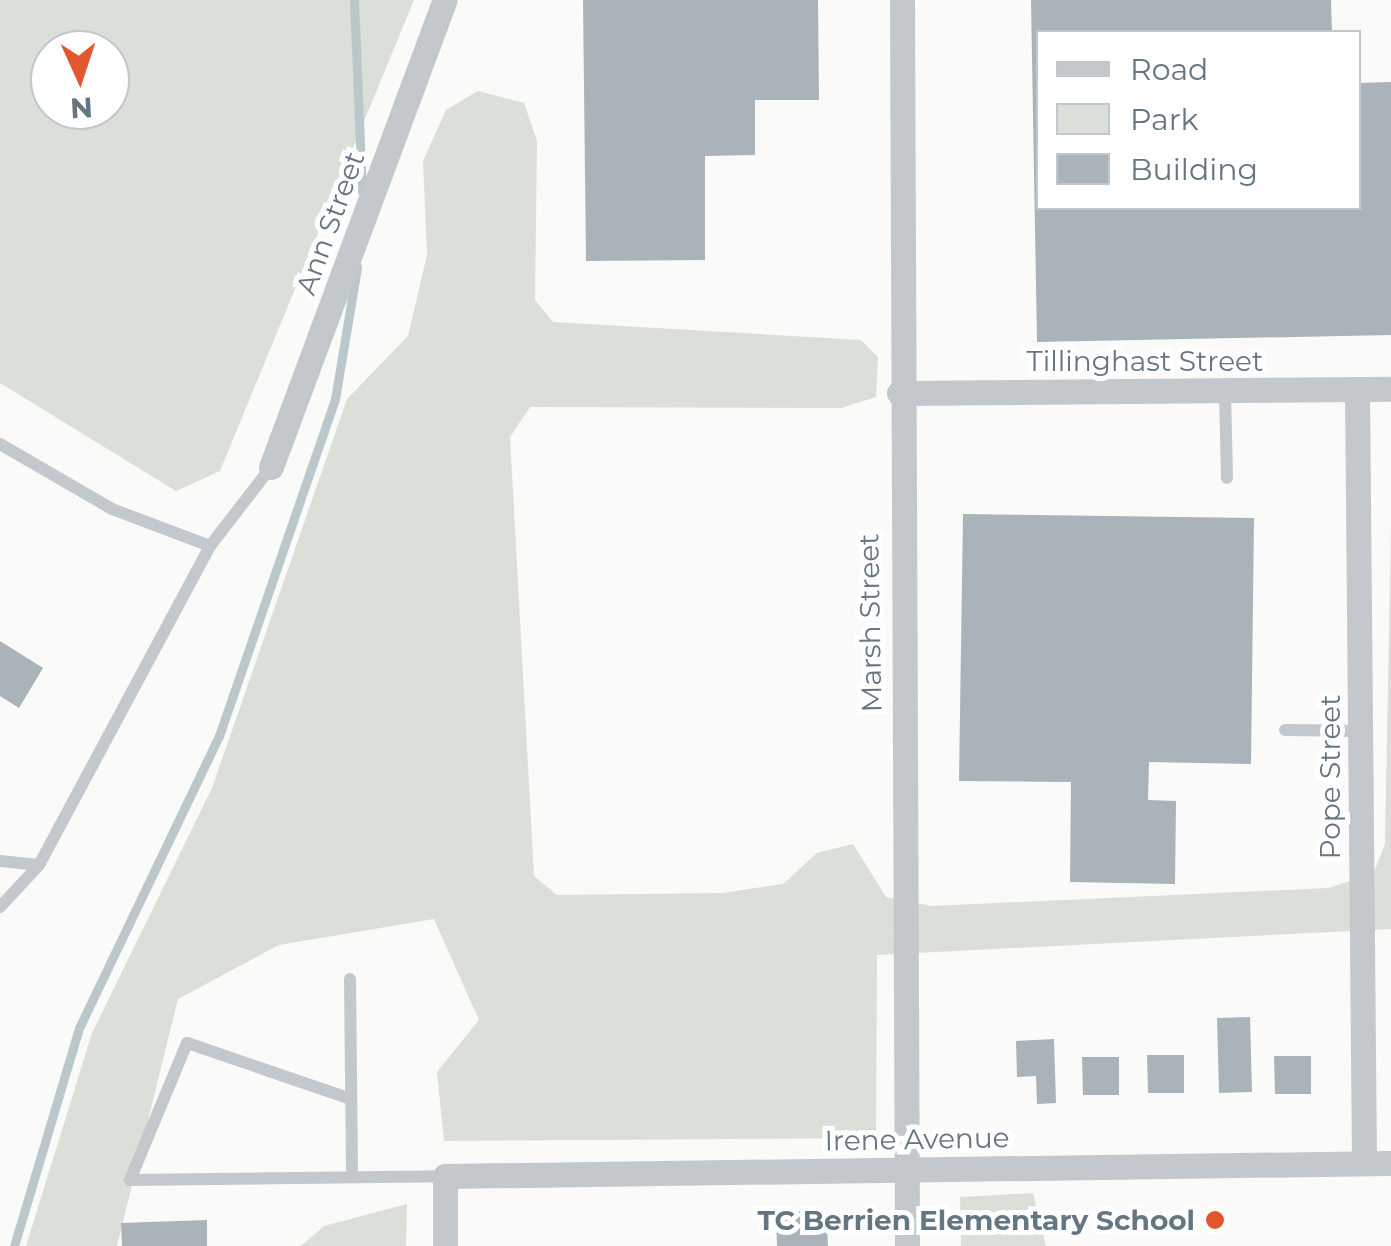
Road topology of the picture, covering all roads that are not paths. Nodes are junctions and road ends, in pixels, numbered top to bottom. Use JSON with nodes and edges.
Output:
{"nodes":[{"id":1,"x":444,"y":0,"type":"edge"},
{"id":2,"x":902,"y":0,"type":"edge"},
{"id":3,"x":1391,"y":389,"type":"edge"},
{"id":4,"x":1357,"y":390,"type":"junction"},
{"id":5,"x":1225,"y":391,"type":"junction"},
{"id":6,"x":899,"y":393,"type":"junction"},
{"id":7,"x":0,"y":444,"type":"edge"},
{"id":8,"x":271,"y":467,"type":"joint"},
{"id":9,"x":1227,"y":478,"type":"dead end"},
{"id":10,"x":210,"y":546,"type":"junction"},
{"id":11,"x":1285,"y":730,"type":"dead end"},
{"id":12,"x":1360,"y":731,"type":"junction"},
{"id":13,"x":0,"y":861,"type":"edge"},
{"id":14,"x":39,"y":864,"type":"junction"},
{"id":15,"x":0,"y":907,"type":"edge"},
{"id":16,"x":350,"y":980,"type":"dead end"},
{"id":17,"x":351,"y":1100,"type":"junction"},
{"id":18,"x":1364,"y":1163,"type":"junction"},
{"id":19,"x":1391,"y":1163,"type":"edge"},
{"id":20,"x":906,"y":1170,"type":"junction"},
{"id":21,"x":445,"y":1176,"type":"junction"},
{"id":22,"x":352,"y":1178,"type":"junction"},
{"id":23,"x":445,"y":1246,"type":"edge"},
{"id":24,"x":907,"y":1246,"type":"edge"}],
"edges":[{"from":1,"to":8,"type":"street","name":"Ann Street"},
{"from":2,"to":6,"type":"street","name":"Marsh Street"},
{"from":3,"to":4,"type":"street","name":"Tillinghast Street"},
{"from":4,"to":5,"type":"street","name":"Tillinghast Street"},
{"from":4,"to":12,"type":"street","name":"Pope Street"},
{"from":5,"to":6,"type":"street","name":"Tillinghast Street"},
{"from":5,"to":9,"type":"lane"},
{"from":6,"to":20,"type":"street","name":"Marsh Street"},
{"from":7,"to":10,"type":"lane"},
{"from":8,"to":10,"type":"lane"},
{"from":10,"to":14,"type":"lane"},
{"from":11,"to":12,"type":"lane"},
{"from":12,"to":18,"type":"street","name":"Pope Street"},
{"from":13,"to":14,"type":"lane"},
{"from":14,"to":15,"type":"lane"},
{"from":16,"to":17,"type":"lane"},
{"from":17,"to":22,"type":"lane"},
{"from":17,"to":22,"type":"lane"},
{"from":18,"to":19,"type":"street","name":"Irene Avenue"},
{"from":18,"to":20,"type":"street","name":"Irene Avenue"},
{"from":20,"to":21,"type":"street","name":"Irene Avenue"},
{"from":20,"to":24,"type":"street","name":"Marsh Street"},
{"from":21,"to":22,"type":"lane"},
{"from":21,"to":23,"type":"street"}]}
